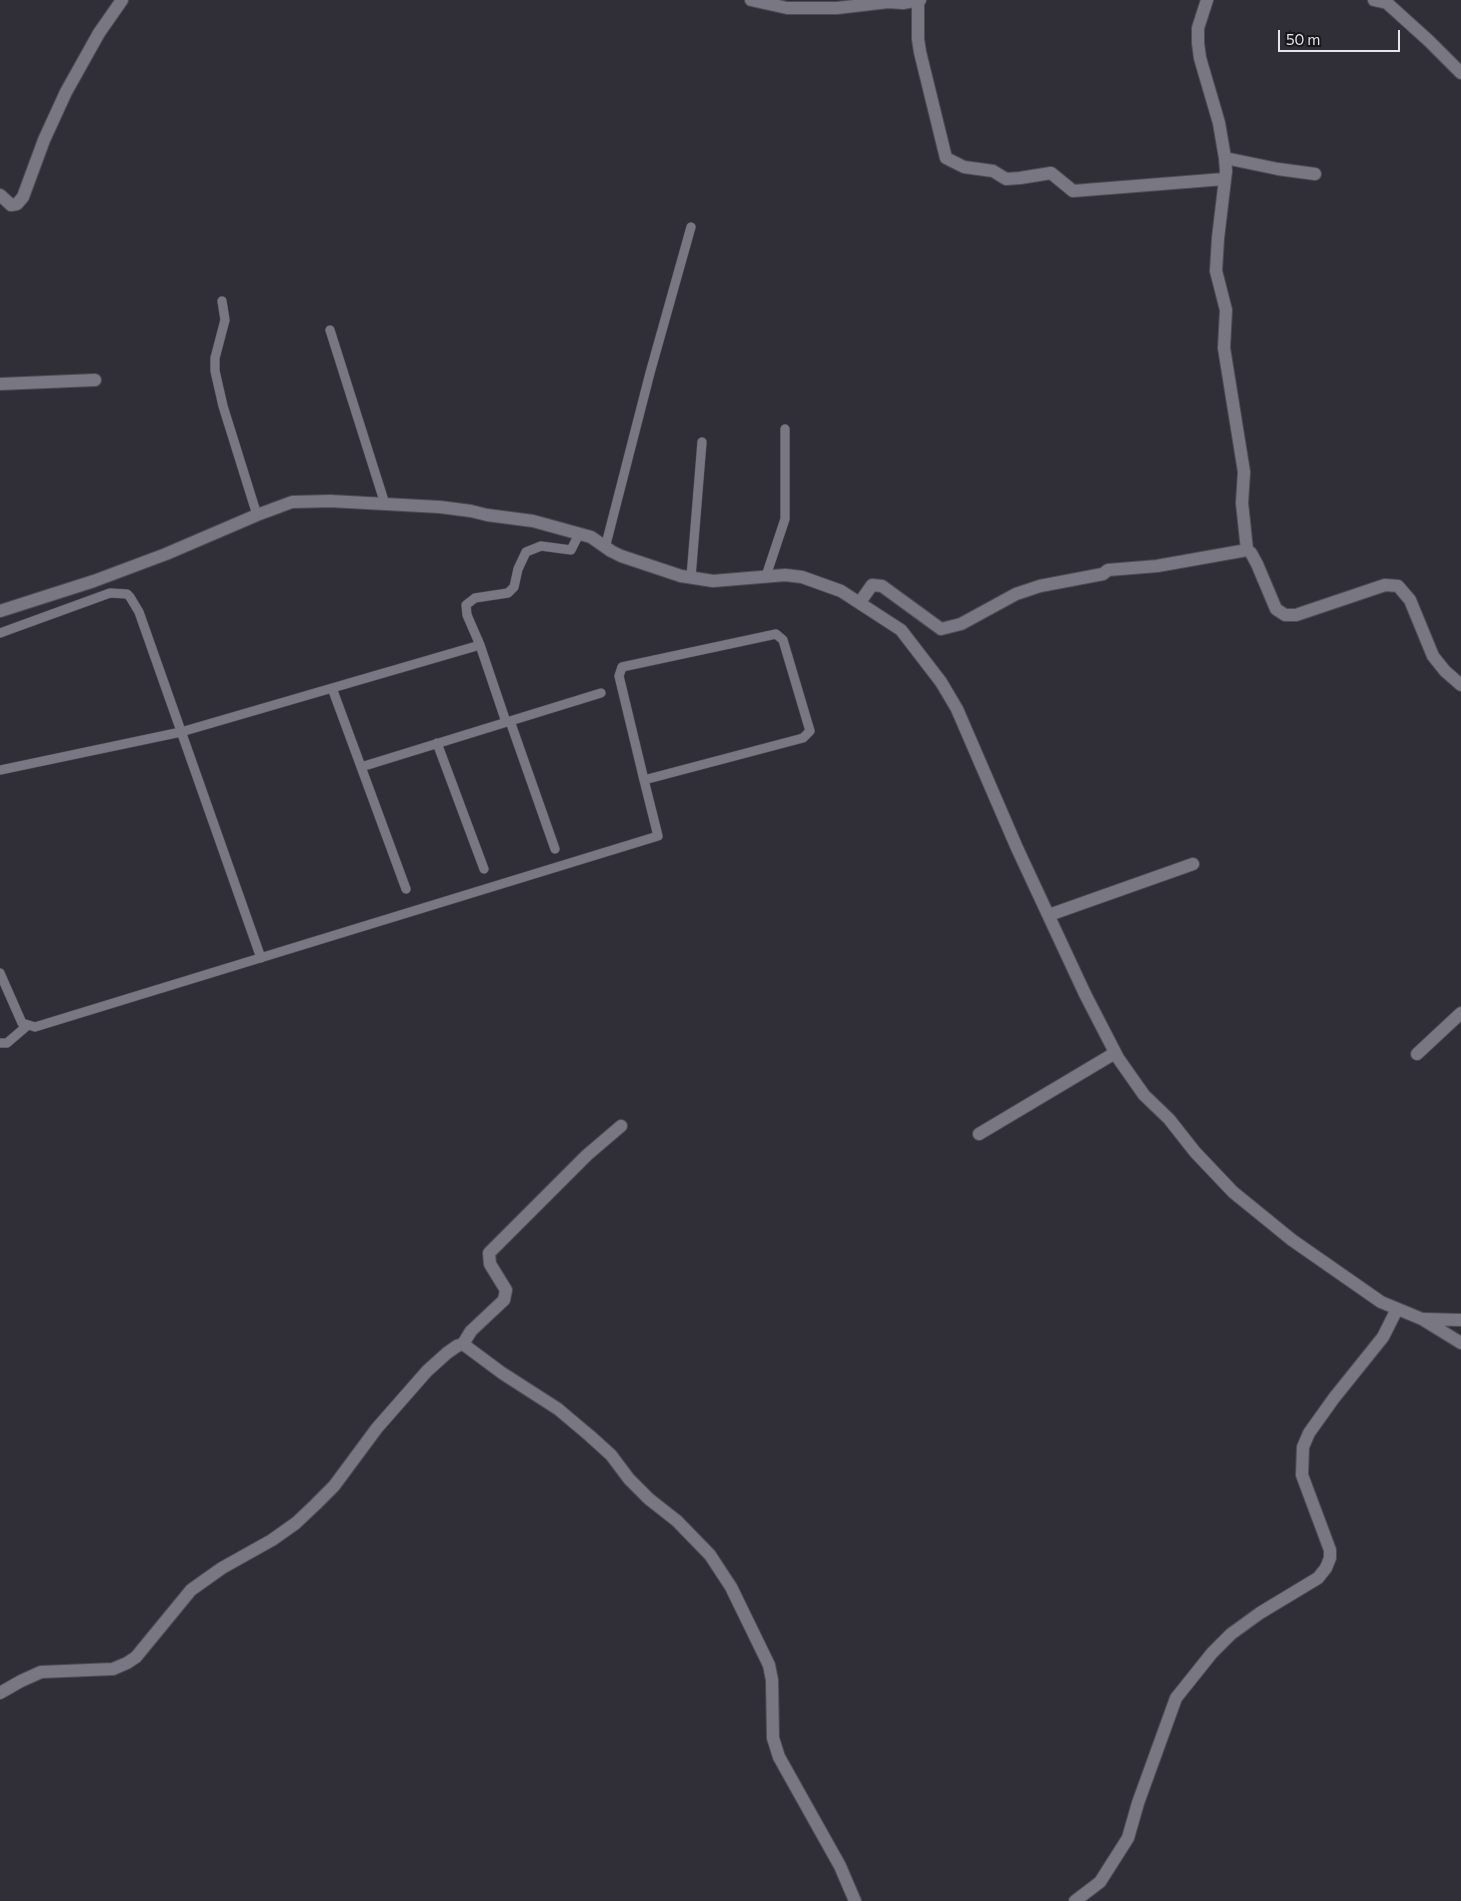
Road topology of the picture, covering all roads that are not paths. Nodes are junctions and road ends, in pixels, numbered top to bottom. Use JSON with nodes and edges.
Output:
{"nodes":[{"id":1,"x":122,"y":0,"type":"edge"},
{"id":2,"x":751,"y":0,"type":"edge"},
{"id":3,"x":919,"y":0,"type":"edge"},
{"id":4,"x":1207,"y":0,"type":"edge"},
{"id":5,"x":1374,"y":0,"type":"edge"},
{"id":6,"x":1461,"y":74,"type":"edge"},
{"id":7,"x":1225,"y":158,"type":"junction"},
{"id":8,"x":1315,"y":174,"type":"dead end"},
{"id":9,"x":1224,"y":179,"type":"junction"},
{"id":10,"x":0,"y":195,"type":"edge"},
{"id":11,"x":691,"y":227,"type":"dead end"},
{"id":12,"x":222,"y":300,"type":"dead end"},
{"id":13,"x":330,"y":330,"type":"dead end"},
{"id":14,"x":95,"y":380,"type":"dead end"},
{"id":15,"x":0,"y":384,"type":"edge"},
{"id":16,"x":785,"y":429,"type":"dead end"},
{"id":17,"x":702,"y":442,"type":"dead end"},
{"id":18,"x":385,"y":504,"type":"junction"},
{"id":19,"x":257,"y":515,"type":"junction"},
{"id":20,"x":579,"y":534,"type":"junction"},
{"id":21,"x":605,"y":548,"type":"junction"},
{"id":22,"x":1248,"y":550,"type":"junction"},
{"id":23,"x":766,"y":576,"type":"junction"},
{"id":24,"x":692,"y":577,"type":"junction"},
{"id":25,"x":860,"y":602,"type":"junction"},
{"id":26,"x":0,"y":611,"type":"edge"},
{"id":27,"x":0,"y":633,"type":"edge"},
{"id":28,"x":480,"y":645,"type":"junction"},
{"id":29,"x":1461,"y":685,"type":"edge"},
{"id":30,"x":332,"y":688,"type":"junction"},
{"id":31,"x":600,"y":693,"type":"dead end"},
{"id":32,"x":508,"y":722,"type":"junction"},
{"id":33,"x":181,"y":732,"type":"junction"},
{"id":34,"x":437,"y":743,"type":"junction"},
{"id":35,"x":361,"y":766,"type":"junction"},
{"id":36,"x":0,"y":770,"type":"edge"},
{"id":37,"x":644,"y":780,"type":"junction"},
{"id":38,"x":555,"y":849,"type":"dead end"},
{"id":39,"x":1193,"y":864,"type":"dead end"},
{"id":40,"x":484,"y":869,"type":"dead end"},
{"id":41,"x":406,"y":889,"type":"dead end"},
{"id":42,"x":1049,"y":915,"type":"junction"},
{"id":43,"x":261,"y":958,"type":"junction"},
{"id":44,"x":0,"y":972,"type":"edge"},
{"id":45,"x":1461,"y":1013,"type":"edge"},
{"id":46,"x":28,"y":1025,"type":"junction"},
{"id":47,"x":0,"y":1042,"type":"edge"},
{"id":48,"x":1115,"y":1052,"type":"junction"},
{"id":49,"x":1417,"y":1054,"type":"dead end"},
{"id":50,"x":621,"y":1126,"type":"dead end"},
{"id":51,"x":979,"y":1134,"type":"dead end"},
{"id":52,"x":1397,"y":1309,"type":"junction"},
{"id":53,"x":1422,"y":1319,"type":"junction"},
{"id":54,"x":1461,"y":1320,"type":"edge"},
{"id":55,"x":1461,"y":1343,"type":"edge"},
{"id":56,"x":463,"y":1344,"type":"junction"},
{"id":57,"x":0,"y":1693,"type":"edge"},
{"id":58,"x":855,"y":1901,"type":"edge"},
{"id":59,"x":1075,"y":1901,"type":"edge"}],
"edges":[{"from":1,"to":10,"type":"street"},
{"from":2,"to":3,"type":"street"},
{"from":3,"to":9,"type":"street"},
{"from":4,"to":7,"type":"street"},
{"from":5,"to":6,"type":"street"},
{"from":7,"to":8,"type":"street"},
{"from":7,"to":9,"type":"street"},
{"from":9,"to":22,"type":"street"},
{"from":11,"to":21,"type":"lane"},
{"from":12,"to":19,"type":"lane"},
{"from":13,"to":18,"type":"lane"},
{"from":14,"to":15,"type":"street"},
{"from":16,"to":23,"type":"lane"},
{"from":17,"to":24,"type":"lane"},
{"from":18,"to":19,"type":"street"},
{"from":18,"to":20,"type":"street"},
{"from":19,"to":26,"type":"street"},
{"from":20,"to":21,"type":"street"},
{"from":20,"to":28,"type":"lane"},
{"from":21,"to":24,"type":"street"},
{"from":22,"to":25,"type":"street"},
{"from":22,"to":29,"type":"street"},
{"from":23,"to":24,"type":"street"},
{"from":23,"to":25,"type":"street"},
{"from":25,"to":42,"type":"street"},
{"from":27,"to":33,"type":"lane"},
{"from":28,"to":30,"type":"lane"},
{"from":28,"to":32,"type":"lane"},
{"from":30,"to":33,"type":"lane"},
{"from":30,"to":35,"type":"lane"},
{"from":31,"to":32,"type":"lane"},
{"from":32,"to":34,"type":"lane"},
{"from":32,"to":38,"type":"lane"},
{"from":33,"to":36,"type":"lane"},
{"from":33,"to":43,"type":"lane"},
{"from":34,"to":35,"type":"lane"},
{"from":34,"to":40,"type":"lane"},
{"from":35,"to":41,"type":"lane"},
{"from":37,"to":37,"type":"lane"},
{"from":37,"to":43,"type":"lane"},
{"from":39,"to":42,"type":"street"},
{"from":42,"to":48,"type":"street"},
{"from":43,"to":46,"type":"lane"},
{"from":44,"to":46,"type":"lane"},
{"from":45,"to":49,"type":"street"},
{"from":46,"to":47,"type":"lane"},
{"from":48,"to":51,"type":"street"},
{"from":48,"to":52,"type":"street"},
{"from":50,"to":56,"type":"street"},
{"from":52,"to":53,"type":"street"},
{"from":52,"to":59,"type":"street"},
{"from":53,"to":54,"type":"street"},
{"from":53,"to":55,"type":"street"},
{"from":56,"to":57,"type":"street"},
{"from":56,"to":58,"type":"street"}]}
